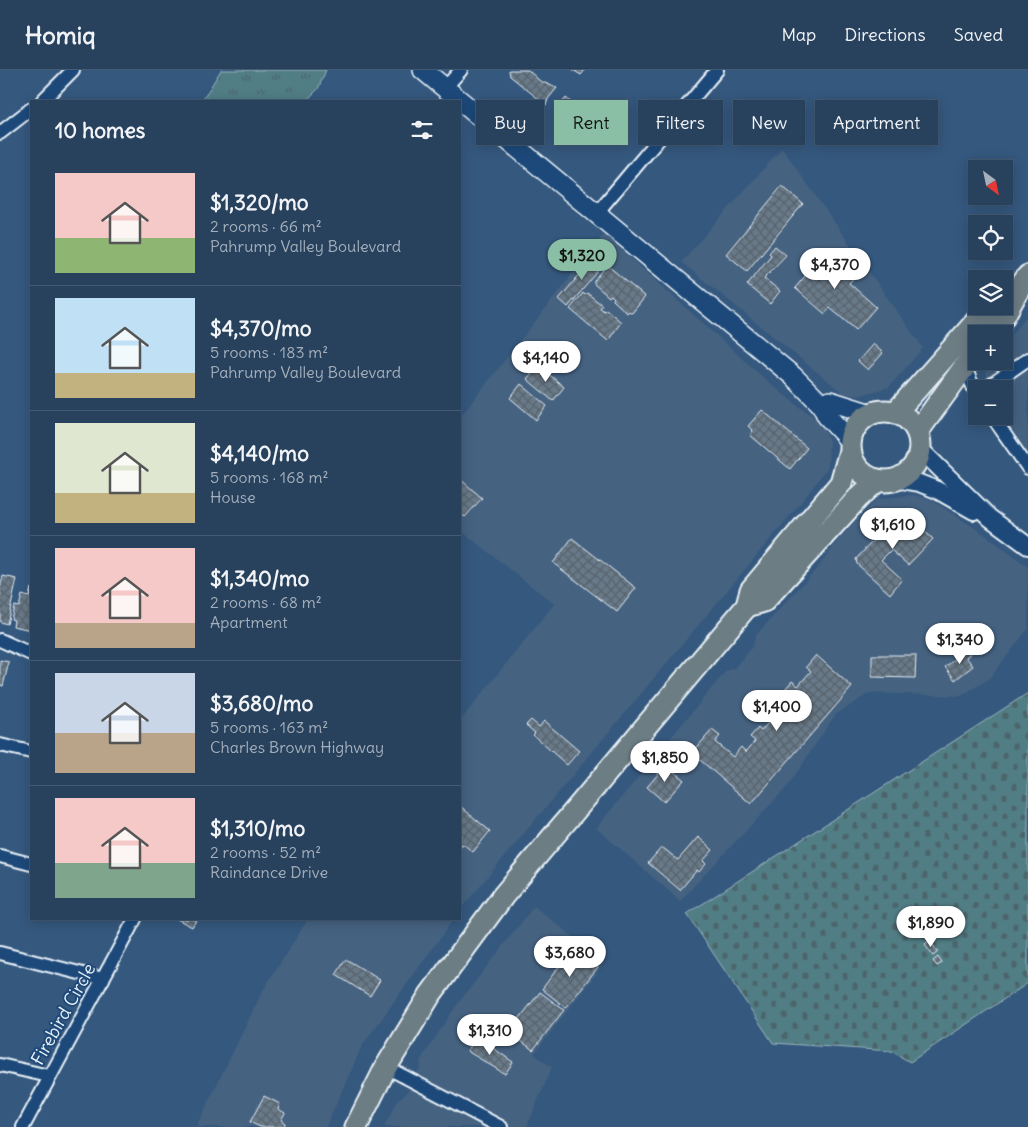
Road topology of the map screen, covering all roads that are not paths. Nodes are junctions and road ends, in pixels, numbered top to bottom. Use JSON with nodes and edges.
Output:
{"nodes":[{"id":1,"x":72,"y":70,"type":"edge"},
{"id":2,"x":423,"y":70,"type":"edge"},
{"id":3,"x":461,"y":70,"type":"edge"},
{"id":4,"x":717,"y":70,"type":"edge"},
{"id":5,"x":445,"y":88,"type":"junction"},
{"id":6,"x":43,"y":100,"type":"edge"},
{"id":7,"x":459,"y":100,"type":"edge"},
{"id":8,"x":461,"y":102,"type":"edge"},
{"id":9,"x":30,"y":111,"type":"edge"},
{"id":10,"x":0,"y":133,"type":"edge"},
{"id":11,"x":595,"y":215,"type":"junction"},
{"id":12,"x":1016,"y":289,"type":"edge"},
{"id":13,"x":982,"y":315,"type":"edge"},
{"id":14,"x":1000,"y":325,"type":"edge"},
{"id":15,"x":1028,"y":359,"type":"edge"},
{"id":16,"x":968,"y":362,"type":"edge"},
{"id":17,"x":998,"y":380,"type":"edge"},
{"id":18,"x":821,"y":404,"type":"junction"},
{"id":19,"x":896,"y":412,"type":"junction"},
{"id":20,"x":871,"y":414,"type":"junction"},
{"id":21,"x":998,"y":425,"type":"edge"},
{"id":22,"x":919,"y":441,"type":"junction"},
{"id":23,"x":850,"y":446,"type":"junction"},
{"id":24,"x":1028,"y":468,"type":"edge"},
{"id":25,"x":887,"y":480,"type":"junction"},
{"id":26,"x":990,"y":518,"type":"junction"},
{"id":27,"x":1028,"y":546,"type":"edge"},
{"id":28,"x":747,"y":606,"type":"junction"},
{"id":29,"x":0,"y":640,"type":"edge"},
{"id":30,"x":30,"y":654,"type":"edge"},
{"id":31,"x":0,"y":745,"type":"edge"},
{"id":32,"x":30,"y":752,"type":"edge"},
{"id":33,"x":0,"y":856,"type":"edge"},
{"id":34,"x":30,"y":864,"type":"edge"},
{"id":35,"x":133,"y":920,"type":"edge"},
{"id":36,"x":0,"y":953,"type":"edge"},
{"id":37,"x":103,"y":979,"type":"junction"},
{"id":38,"x":0,"y":1065,"type":"edge"},
{"id":39,"x":386,"y":1067,"type":"junction"},
{"id":40,"x":50,"y":1076,"type":"junction"},
{"id":41,"x":23,"y":1127,"type":"edge"},
{"id":42,"x":356,"y":1127,"type":"edge"},
{"id":43,"x":501,"y":1127,"type":"edge"}],
"edges":[{"from":1,"to":6,"type":"street"},
{"from":2,"to":5,"type":"main road"},
{"from":3,"to":5,"type":"street"},
{"from":4,"to":11,"type":"street"},
{"from":5,"to":7,"type":"main road"},
{"from":8,"to":11,"type":"main road"},
{"from":9,"to":10,"type":"street"},
{"from":11,"to":18,"type":"main road"},
{"from":12,"to":14,"type":"main road"},
{"from":13,"to":19,"type":"main road"},
{"from":15,"to":17,"type":"street"},
{"from":16,"to":22,"type":"main road"},
{"from":18,"to":20,"type":"main road"},
{"from":18,"to":23,"type":"main road"},
{"from":19,"to":20,"type":"main road"},
{"from":19,"to":22,"type":"main road"},
{"from":20,"to":23,"type":"main road"},
{"from":21,"to":24,"type":"street"},
{"from":22,"to":25,"type":"main road"},
{"from":22,"to":26,"type":"street"},
{"from":23,"to":25,"type":"main road"},
{"from":23,"to":28,"type":"main road"},
{"from":25,"to":26,"type":"street"},
{"from":25,"to":28,"type":"main road"},
{"from":26,"to":27,"type":"street"},
{"from":28,"to":39,"type":"main road"},
{"from":29,"to":30,"type":"street"},
{"from":31,"to":32,"type":"street"},
{"from":33,"to":34,"type":"street"},
{"from":35,"to":37,"type":"street","name":"Firebird Circle"},
{"from":36,"to":37,"type":"street"},
{"from":37,"to":40,"type":"street","name":"Firebird Circle"},
{"from":38,"to":40,"type":"street"},
{"from":39,"to":42,"type":"main road"},
{"from":39,"to":43,"type":"street"},
{"from":40,"to":41,"type":"street","name":"Firebird Circle"}]}
